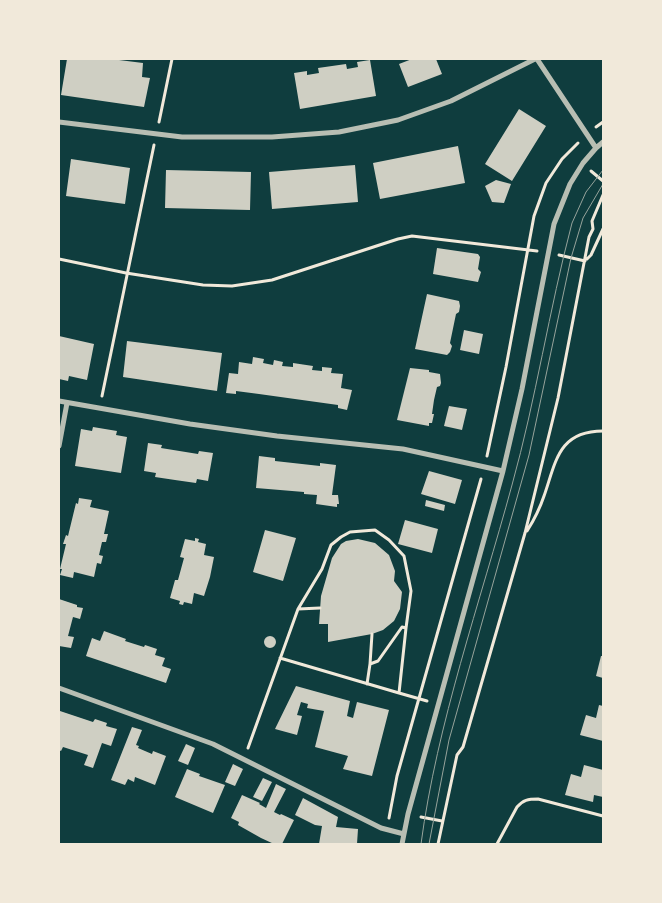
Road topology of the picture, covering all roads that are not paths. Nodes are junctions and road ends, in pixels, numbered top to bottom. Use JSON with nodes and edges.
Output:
{"nodes":[{"id":1,"x":536,"y":59,"type":"edge"},
{"id":2,"x":59,"y":122,"type":"edge"},
{"id":3,"x":603,"y":142,"type":"edge"},
{"id":4,"x":596,"y":148,"type":"junction"},
{"id":5,"x":59,"y":401,"type":"edge"},
{"id":6,"x":66,"y":402,"type":"junction"},
{"id":7,"x":59,"y":446,"type":"edge"},
{"id":8,"x":503,"y":471,"type":"junction"},
{"id":9,"x":59,"y":688,"type":"edge"},
{"id":10,"x":404,"y":834,"type":"junction"},
{"id":11,"x":402,"y":844,"type":"edge"}],
"edges":[{"from":1,"to":2,"type":"street"},
{"from":1,"to":4,"type":"street"},
{"from":3,"to":4,"type":"street"},
{"from":4,"to":8,"type":"street"},
{"from":5,"to":6,"type":"street"},
{"from":6,"to":7,"type":"street"},
{"from":6,"to":8,"type":"street"},
{"from":8,"to":10,"type":"street"},
{"from":9,"to":10,"type":"street"},
{"from":10,"to":11,"type":"street"}]}
